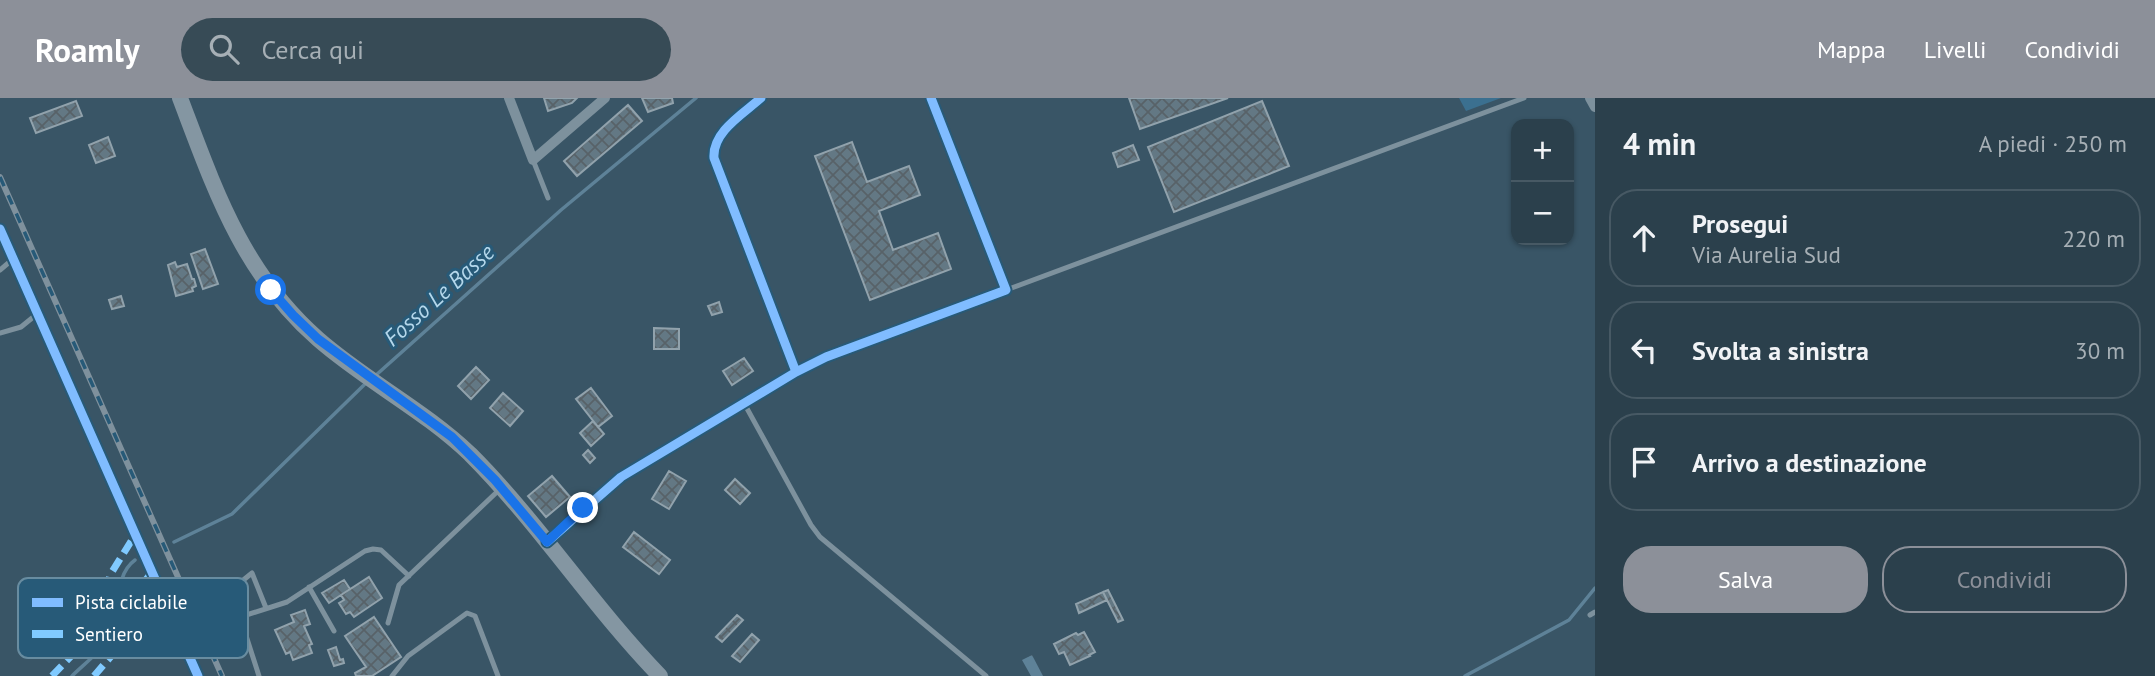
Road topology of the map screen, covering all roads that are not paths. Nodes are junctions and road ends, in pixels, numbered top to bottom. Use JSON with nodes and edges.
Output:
{"nodes":[{"id":1,"x":180,"y":98,"type":"edge"},
{"id":2,"x":509,"y":98,"type":"edge"},
{"id":3,"x":605,"y":98,"type":"edge"},
{"id":4,"x":761,"y":98,"type":"edge"},
{"id":5,"x":931,"y":98,"type":"edge"},
{"id":6,"x":1524,"y":98,"type":"edge"},
{"id":7,"x":1590,"y":98,"type":"edge"},
{"id":8,"x":1595,"y":107,"type":"edge"},
{"id":9,"x":533,"y":160,"type":"junction"},
{"id":10,"x":548,"y":198,"type":"dead end"},
{"id":11,"x":0,"y":229,"type":"edge"},
{"id":12,"x":13,"y":259,"type":"junction"},
{"id":13,"x":0,"y":270,"type":"edge"},
{"id":14,"x":1006,"y":290,"type":"junction"},
{"id":15,"x":37,"y":314,"type":"junction"},
{"id":16,"x":0,"y":333,"type":"edge"},
{"id":17,"x":796,"y":372,"type":"junction"},
{"id":18,"x":744,"y":403,"type":"junction"},
{"id":19,"x":501,"y":487,"type":"junction"},
{"id":20,"x":547,"y":542,"type":"junction"},
{"id":21,"x":409,"y":576,"type":"junction"},
{"id":22,"x":154,"y":578,"type":"edge"},
{"id":23,"x":247,"y":578,"type":"edge"},
{"id":24,"x":309,"y":587,"type":"junction"},
{"id":25,"x":266,"y":608,"type":"junction"},
{"id":26,"x":248,"y":614,"type":"edge"},
{"id":27,"x":388,"y":623,"type":"dead end"},
{"id":28,"x":334,"y":631,"type":"dead end"},
{"id":29,"x":248,"y":642,"type":"edge"},
{"id":30,"x":190,"y":658,"type":"edge"},
{"id":31,"x":198,"y":676,"type":"edge"},
{"id":32,"x":259,"y":676,"type":"edge"},
{"id":33,"x":392,"y":676,"type":"edge"},
{"id":34,"x":498,"y":676,"type":"edge"},
{"id":35,"x":660,"y":676,"type":"edge"},
{"id":36,"x":986,"y":676,"type":"edge"}],
"edges":[{"from":1,"to":19,"type":"main road"},
{"from":2,"to":9,"type":"street"},
{"from":3,"to":9,"type":"street"},
{"from":4,"to":17,"type":"street"},
{"from":5,"to":14,"type":"street"},
{"from":6,"to":14,"type":"lane"},
{"from":7,"to":8,"type":"street"},
{"from":9,"to":10,"type":"lane"},
{"from":11,"to":12,"type":"street"},
{"from":12,"to":13,"type":"lane"},
{"from":12,"to":15,"type":"street"},
{"from":14,"to":17,"type":"street"},
{"from":15,"to":16,"type":"lane"},
{"from":15,"to":22,"type":"street"},
{"from":17,"to":18,"type":"street"},
{"from":18,"to":20,"type":"street"},
{"from":18,"to":36,"type":"lane"},
{"from":19,"to":20,"type":"main road"},
{"from":19,"to":21,"type":"lane"},
{"from":20,"to":35,"type":"main road"},
{"from":21,"to":24,"type":"lane"},
{"from":21,"to":27,"type":"lane"},
{"from":23,"to":25,"type":"lane"},
{"from":24,"to":25,"type":"lane"},
{"from":24,"to":28,"type":"lane"},
{"from":25,"to":26,"type":"lane"},
{"from":29,"to":32,"type":"lane"},
{"from":30,"to":31,"type":"street"},
{"from":33,"to":34,"type":"lane"}]}
